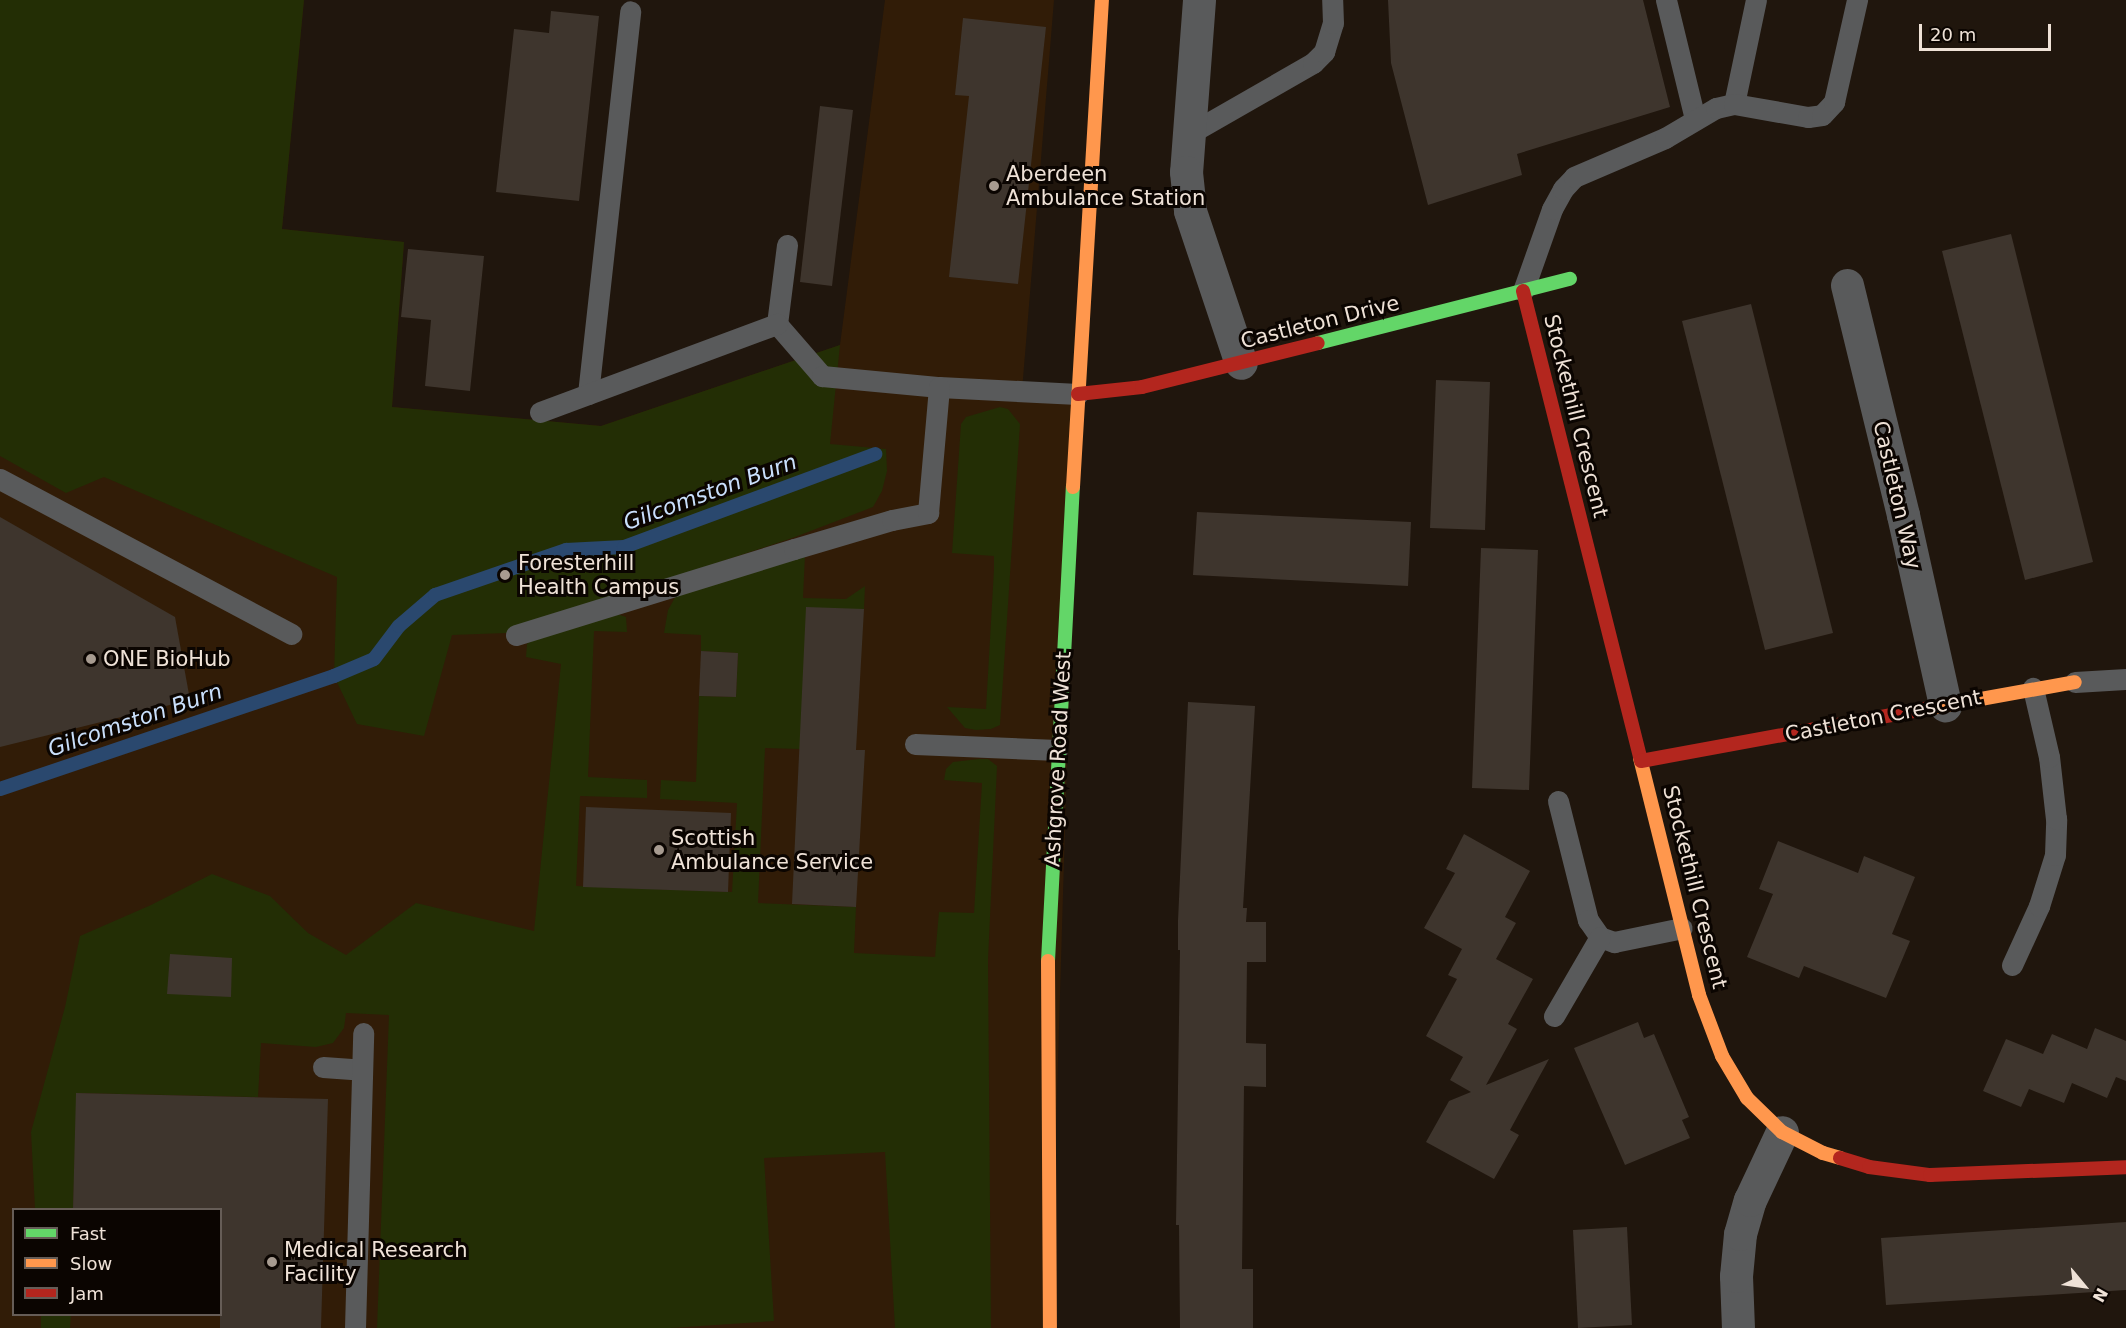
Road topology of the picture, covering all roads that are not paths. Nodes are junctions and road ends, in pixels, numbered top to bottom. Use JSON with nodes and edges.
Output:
{"nodes":[{"id":1,"x":1102,"y":0,"type":"edge"},
{"id":2,"x":1199,"y":0,"type":"edge"},
{"id":3,"x":1332,"y":0,"type":"edge"},
{"id":4,"x":1666,"y":0,"type":"edge"},
{"id":5,"x":1756,"y":0,"type":"edge"},
{"id":6,"x":1857,"y":0,"type":"edge"},
{"id":7,"x":630,"y":11,"type":"dead end"},
{"id":8,"x":1115,"y":21,"type":"dead end"},
{"id":9,"x":1734,"y":104,"type":"junction"},
{"id":10,"x":1695,"y":119,"type":"junction"},
{"id":11,"x":1189,"y":134,"type":"junction"},
{"id":12,"x":1091,"y":190,"type":"junction"},
{"id":13,"x":787,"y":245,"type":"dead end"},
{"id":14,"x":1570,"y":279,"type":"dead end"},
{"id":15,"x":1847,"y":285,"type":"dead end"},
{"id":16,"x":1523,"y":291,"type":"junction"},
{"id":17,"x":777,"y":324,"type":"junction"},
{"id":18,"x":1241,"y":363,"type":"junction"},
{"id":19,"x":939,"y":387,"type":"junction"},
{"id":20,"x":588,"y":394,"type":"junction"},
{"id":21,"x":1078,"y":394,"type":"junction"},
{"id":22,"x":540,"y":412,"type":"dead end"},
{"id":23,"x":0,"y":479,"type":"edge"},
{"id":24,"x":291,"y":634,"type":"dead end"},
{"id":25,"x":516,"y":635,"type":"dead end"},
{"id":26,"x":2126,"y":679,"type":"edge"},
{"id":27,"x":2075,"y":682,"type":"joint"},
{"id":28,"x":2033,"y":688,"type":"junction"},
{"id":29,"x":1945,"y":705,"type":"junction"},
{"id":30,"x":915,"y":744,"type":"dead end"},
{"id":31,"x":1057,"y":750,"type":"junction"},
{"id":32,"x":1641,"y":761,"type":"junction"},
{"id":33,"x":1558,"y":801,"type":"dead end"},
{"id":34,"x":1682,"y":928,"type":"junction"},
{"id":35,"x":1600,"y":937,"type":"junction"},
{"id":36,"x":2013,"y":965,"type":"dead end"},
{"id":37,"x":1554,"y":1016,"type":"dead end"},
{"id":38,"x":363,"y":1033,"type":"dead end"},
{"id":39,"x":323,"y":1066,"type":"dead end"},
{"id":40,"x":362,"y":1070,"type":"junction"},
{"id":41,"x":1782,"y":1132,"type":"junction"},
{"id":42,"x":2126,"y":1167,"type":"edge"},
{"id":43,"x":355,"y":1328,"type":"edge"},
{"id":44,"x":1050,"y":1328,"type":"edge"},
{"id":45,"x":1738,"y":1328,"type":"edge"}],
"edges":[{"from":1,"to":12,"type":"street","name":"Ashgrove Road West"},
{"from":2,"to":11,"type":"street"},
{"from":3,"to":11,"type":"lane"},
{"from":4,"to":10,"type":"lane"},
{"from":5,"to":9,"type":"lane"},
{"from":6,"to":9,"type":"lane"},
{"from":7,"to":20,"type":"lane"},
{"from":8,"to":12,"type":"street","name":"Ashgrove Road West"},
{"from":9,"to":10,"type":"lane"},
{"from":10,"to":16,"type":"lane"},
{"from":11,"to":18,"type":"street"},
{"from":12,"to":21,"type":"street","name":"Ashgrove Road West"},
{"from":13,"to":17,"type":"lane"},
{"from":14,"to":16,"type":"street","name":"Castleton Drive"},
{"from":15,"to":29,"type":"street","name":"Castleton Way"},
{"from":16,"to":18,"type":"street","name":"Castleton Drive"},
{"from":16,"to":32,"type":"street","name":"Stockethill Crescent"},
{"from":17,"to":19,"type":"lane"},
{"from":17,"to":20,"type":"lane"},
{"from":18,"to":21,"type":"street","name":"Castleton Drive"},
{"from":19,"to":21,"type":"lane"},
{"from":19,"to":25,"type":"lane"},
{"from":20,"to":22,"type":"lane"},
{"from":21,"to":31,"type":"street","name":"Ashgrove Road West"},
{"from":23,"to":24,"type":"lane"},
{"from":26,"to":27,"type":"lane","name":"Castleton Crescent"},
{"from":27,"to":28,"type":"street","name":"Castleton Crescent"},
{"from":28,"to":29,"type":"street","name":"Castleton Crescent"},
{"from":28,"to":36,"type":"lane"},
{"from":29,"to":32,"type":"street","name":"Castleton Crescent"},
{"from":30,"to":31,"type":"lane"},
{"from":31,"to":44,"type":"street","name":"Ashgrove Road West"},
{"from":32,"to":34,"type":"street","name":"Stockethill Crescent"},
{"from":33,"to":35,"type":"lane"},
{"from":34,"to":35,"type":"lane"},
{"from":34,"to":41,"type":"street","name":"Stockethill Crescent"},
{"from":35,"to":37,"type":"lane"},
{"from":38,"to":40,"type":"lane"},
{"from":39,"to":40,"type":"lane"},
{"from":40,"to":43,"type":"lane"},
{"from":41,"to":42,"type":"street","name":"Stockethill Crescent"},
{"from":41,"to":45,"type":"street"}]}
